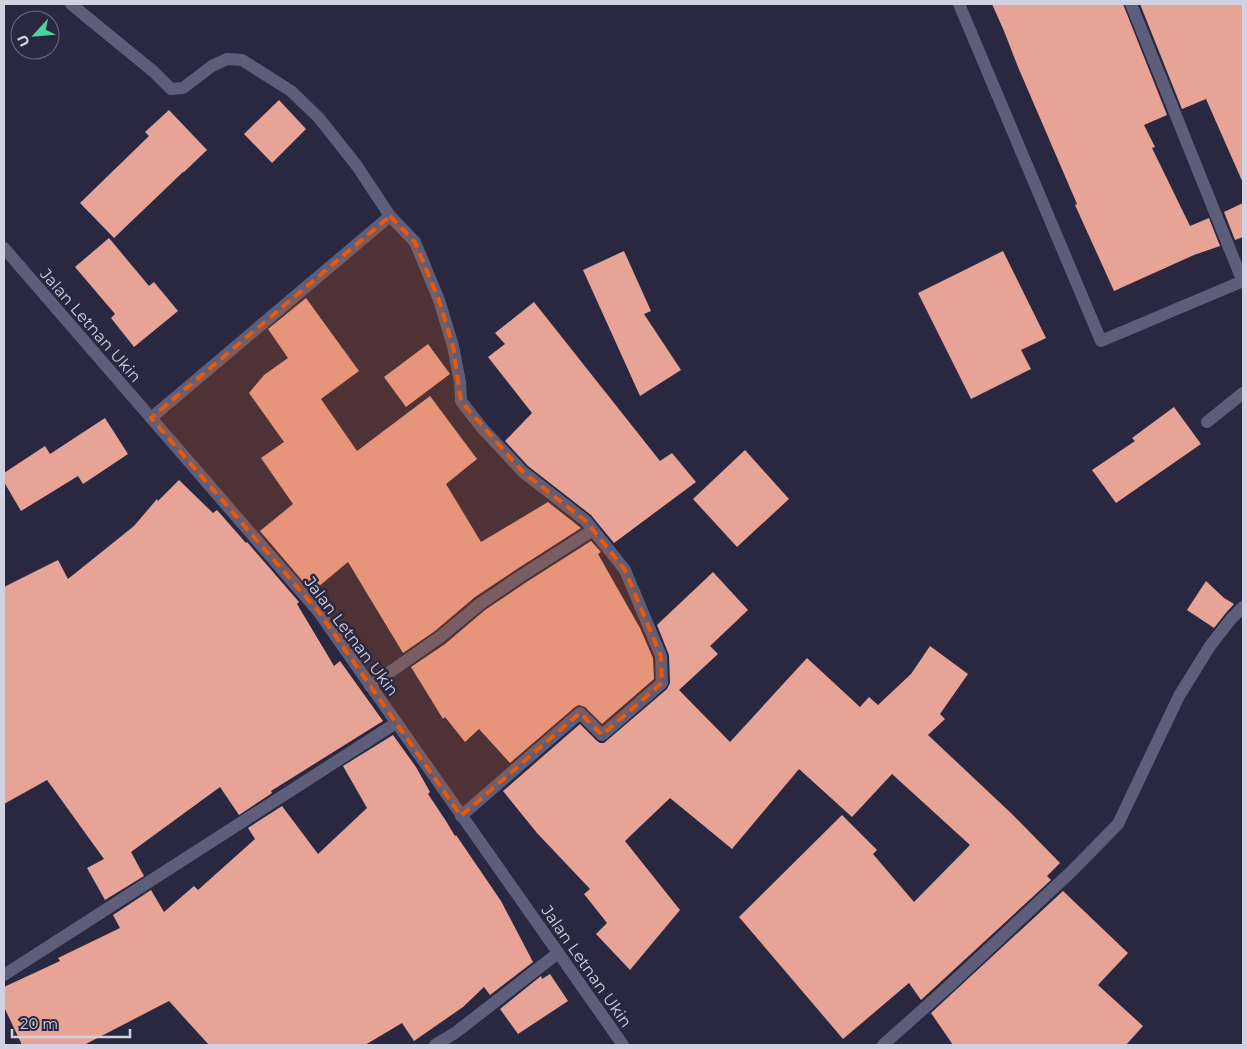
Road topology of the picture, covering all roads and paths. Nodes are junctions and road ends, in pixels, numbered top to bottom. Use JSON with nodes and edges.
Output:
{"nodes":[{"id":1,"x":71,"y":4,"type":"edge"},
{"id":2,"x":959,"y":4,"type":"edge"},
{"id":3,"x":1131,"y":4,"type":"edge"},
{"id":4,"x":390,"y":216,"type":"junction"},
{"id":5,"x":4,"y":248,"type":"edge"},
{"id":6,"x":1243,"y":282,"type":"edge"},
{"id":7,"x":1243,"y":393,"type":"edge"},
{"id":8,"x":151,"y":418,"type":"junction"},
{"id":9,"x":1207,"y":422,"type":"dead end"},
{"id":10,"x":593,"y":530,"type":"junction"},
{"id":11,"x":1243,"y":607,"type":"edge"},
{"id":12,"x":370,"y":686,"type":"junction"},
{"id":13,"x":396,"y":723,"type":"junction"},
{"id":14,"x":461,"y":816,"type":"junction"},
{"id":15,"x":558,"y":953,"type":"junction"},
{"id":16,"x":4,"y":975,"type":"edge"},
{"id":17,"x":435,"y":1045,"type":"edge"},
{"id":18,"x":623,"y":1045,"type":"edge"},
{"id":19,"x":883,"y":1045,"type":"edge"}],
"edges":[{"from":1,"to":4,"type":"street"},
{"from":2,"to":6,"type":"street"},
{"from":3,"to":6,"type":"street"},
{"from":4,"to":8,"type":"street"},
{"from":4,"to":10,"type":"street"},
{"from":5,"to":8,"type":"street","name":"Jalan Letnan Ukin"},
{"from":7,"to":9,"type":"street"},
{"from":8,"to":12,"type":"street","name":"Jalan Letnan Ukin"},
{"from":10,"to":12,"type":"street"},
{"from":10,"to":14,"type":"street"},
{"from":11,"to":19,"type":"street"},
{"from":12,"to":13,"type":"street","name":"Jalan Letnan Ukin"},
{"from":13,"to":14,"type":"street","name":"Jalan Letnan Ukin"},
{"from":13,"to":16,"type":"street"},
{"from":14,"to":15,"type":"street","name":"Jalan Letnan Ukin"},
{"from":15,"to":17,"type":"street"},
{"from":15,"to":18,"type":"street","name":"Jalan Letnan Ukin"}]}
